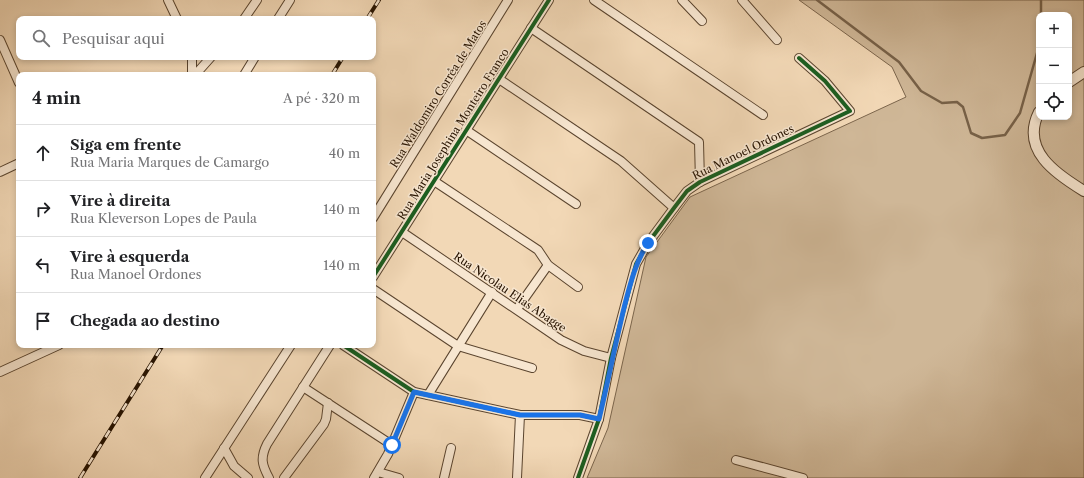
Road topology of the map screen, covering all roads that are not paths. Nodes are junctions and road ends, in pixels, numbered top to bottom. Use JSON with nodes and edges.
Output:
{"nodes":[{"id":1,"x":168,"y":0,"type":"edge"},
{"id":2,"x":257,"y":0,"type":"edge"},
{"id":3,"x":290,"y":0,"type":"edge"},
{"id":4,"x":508,"y":0,"type":"edge"},
{"id":5,"x":549,"y":0,"type":"edge"},
{"id":6,"x":594,"y":0,"type":"edge"},
{"id":7,"x":682,"y":0,"type":"edge"},
{"id":8,"x":742,"y":0,"type":"edge"},
{"id":9,"x":176,"y":16,"type":"edge"},
{"id":10,"x":246,"y":16,"type":"edge"},
{"id":11,"x":280,"y":16,"type":"edge"},
{"id":12,"x":702,"y":20,"type":"dead end"},
{"id":13,"x":531,"y":28,"type":"junction"},
{"id":14,"x":0,"y":40,"type":"edge"},
{"id":15,"x":776,"y":40,"type":"dead end"},
{"id":16,"x":799,"y":58,"type":"dead end"},
{"id":17,"x":192,"y":60,"type":"edge"},
{"id":18,"x":208,"y":60,"type":"edge"},
{"id":19,"x":253,"y":60,"type":"edge"},
{"id":20,"x":193,"y":72,"type":"edge"},
{"id":21,"x":196,"y":72,"type":"edge"},
{"id":22,"x":246,"y":72,"type":"edge"},
{"id":23,"x":1084,"y":72,"type":"edge"},
{"id":24,"x":16,"y":76,"type":"edge"},
{"id":25,"x":499,"y":79,"type":"junction"},
{"id":26,"x":1072,"y":80,"type":"edge"},
{"id":27,"x":763,"y":115,"type":"dead end"},
{"id":28,"x":1037,"y":120,"type":"edge"},
{"id":29,"x":466,"y":130,"type":"junction"},
{"id":30,"x":16,"y":164,"type":"edge"},
{"id":31,"x":0,"y":172,"type":"edge"},
{"id":32,"x":434,"y":181,"type":"junction"},
{"id":33,"x":700,"y":182,"type":"junction"},
{"id":34,"x":1084,"y":191,"type":"edge"},
{"id":35,"x":576,"y":204,"type":"dead end"},
{"id":36,"x":674,"y":208,"type":"junction"},
{"id":37,"x":376,"y":213,"type":"edge"},
{"id":38,"x":402,"y":232,"type":"junction"},
{"id":39,"x":548,"y":265,"type":"junction"},
{"id":40,"x":376,"y":272,"type":"edge"},
{"id":41,"x":578,"y":287,"type":"dead end"},
{"id":42,"x":376,"y":291,"type":"edge"},
{"id":43,"x":492,"y":292,"type":"junction"},
{"id":44,"x":517,"y":309,"type":"junction"},
{"id":45,"x":458,"y":346,"type":"junction"},
{"id":46,"x":52,"y":348,"type":"edge"},
{"id":47,"x":289,"y":348,"type":"edge"},
{"id":48,"x":328,"y":348,"type":"edge"},
{"id":49,"x":348,"y":348,"type":"edge"},
{"id":50,"x":611,"y":358,"type":"junction"},
{"id":51,"x":532,"y":368,"type":"dead end"},
{"id":52,"x":0,"y":372,"type":"edge"},
{"id":53,"x":303,"y":387,"type":"junction"},
{"id":54,"x":414,"y":392,"type":"junction"},
{"id":55,"x":428,"y":395,"type":"junction"},
{"id":56,"x":328,"y":404,"type":"junction"},
{"id":57,"x":520,"y":415,"type":"junction"},
{"id":58,"x":599,"y":419,"type":"junction"},
{"id":59,"x":392,"y":445,"type":"junction"},
{"id":60,"x":224,"y":448,"type":"junction"},
{"id":61,"x":451,"y":448,"type":"dead end"},
{"id":62,"x":736,"y":460,"type":"dead end"},
{"id":63,"x":376,"y":475,"type":"edge"},
{"id":64,"x":205,"y":478,"type":"edge"},
{"id":65,"x":248,"y":478,"type":"edge"},
{"id":66,"x":269,"y":478,"type":"edge"},
{"id":67,"x":284,"y":478,"type":"edge"},
{"id":68,"x":399,"y":478,"type":"edge"},
{"id":69,"x":444,"y":478,"type":"edge"},
{"id":70,"x":517,"y":478,"type":"edge"},
{"id":71,"x":578,"y":478,"type":"edge"},
{"id":72,"x":803,"y":478,"type":"edge"}],
"edges":[{"from":1,"to":9,"type":"street"},
{"from":2,"to":10,"type":"street"},
{"from":3,"to":11,"type":"street"},
{"from":4,"to":37,"type":"street","name":"Rua Waldomiro Corrêa de Matos"},
{"from":5,"to":13,"type":"street","name":"Rua Maria Josephina Monteiro Franco"},
{"from":6,"to":27,"type":"street"},
{"from":7,"to":12,"type":"street"},
{"from":8,"to":15,"type":"street"},
{"from":13,"to":25,"type":"street","name":"Rua Maria Josephina Monteiro Franco"},
{"from":13,"to":33,"type":"street"},
{"from":14,"to":24,"type":"street"},
{"from":16,"to":33,"type":"street","name":"Rua Manoel Ordones"},
{"from":17,"to":20,"type":"street"},
{"from":18,"to":21,"type":"street"},
{"from":19,"to":22,"type":"street"},
{"from":23,"to":26,"type":"street"},
{"from":25,"to":29,"type":"street","name":"Rua Maria Josephina Monteiro Franco"},
{"from":25,"to":36,"type":"street"},
{"from":28,"to":34,"type":"street"},
{"from":29,"to":32,"type":"street","name":"Rua Maria Josephina Monteiro Franco"},
{"from":29,"to":35,"type":"street"},
{"from":30,"to":31,"type":"street"},
{"from":32,"to":38,"type":"street","name":"Rua Maria Josephina Monteiro Franco"},
{"from":32,"to":39,"type":"street"},
{"from":33,"to":36,"type":"street","name":"Rua Manoel Ordones"},
{"from":36,"to":50,"type":"street","name":"Rua Manoel Ordones"},
{"from":38,"to":40,"type":"street","name":"Rua Maria Josephina Monteiro Franco"},
{"from":38,"to":43,"type":"street","name":"Rua Nicolau Elias Abagge"},
{"from":39,"to":41,"type":"street"},
{"from":39,"to":44,"type":"street"},
{"from":42,"to":45,"type":"street"},
{"from":43,"to":44,"type":"street","name":"Rua Nicolau Elias Abagge"},
{"from":43,"to":45,"type":"street"},
{"from":44,"to":50,"type":"street","name":"Rua Nicolau Elias Abagge"},
{"from":45,"to":51,"type":"street"},
{"from":45,"to":55,"type":"street"},
{"from":46,"to":52,"type":"street"},
{"from":47,"to":60,"type":"street"},
{"from":48,"to":53,"type":"street"},
{"from":49,"to":54,"type":"street"},
{"from":50,"to":58,"type":"street","name":"Rua Manoel Ordones"},
{"from":53,"to":56,"type":"street"},
{"from":53,"to":66,"type":"street"},
{"from":54,"to":55,"type":"street"},
{"from":54,"to":59,"type":"street"},
{"from":55,"to":57,"type":"street"},
{"from":56,"to":59,"type":"street"},
{"from":56,"to":67,"type":"street"},
{"from":57,"to":58,"type":"street"},
{"from":57,"to":70,"type":"street"},
{"from":58,"to":71,"type":"street","name":"Rua Manoel Ordones"},
{"from":59,"to":63,"type":"street"},
{"from":60,"to":64,"type":"street"},
{"from":60,"to":65,"type":"street"},
{"from":61,"to":69,"type":"street"},
{"from":62,"to":72,"type":"street"},
{"from":63,"to":68,"type":"street"}]}
